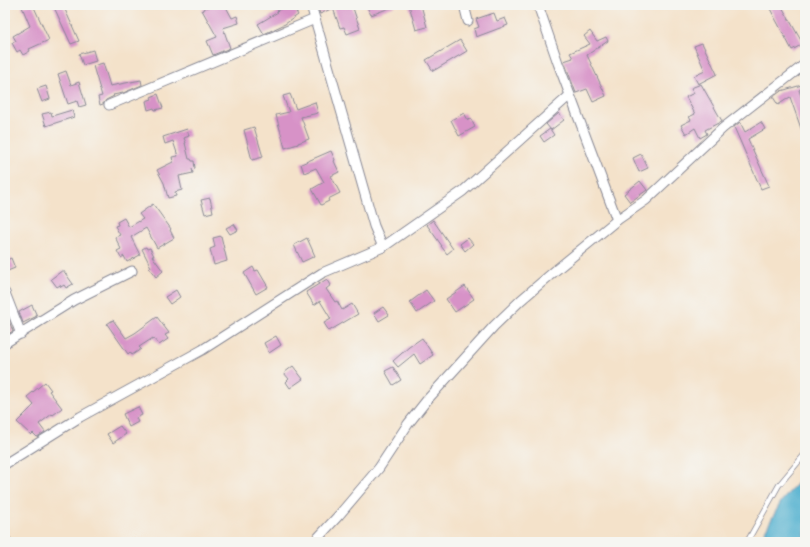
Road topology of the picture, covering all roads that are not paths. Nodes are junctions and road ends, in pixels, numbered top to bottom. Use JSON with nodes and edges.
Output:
{"nodes":[{"id":1,"x":311,"y":5,"type":"edge"},
{"id":2,"x":464,"y":5,"type":"edge"},
{"id":3,"x":540,"y":6,"type":"edge"},
{"id":4,"x":315,"y":19,"type":"junction"},
{"id":5,"x":468,"y":21,"type":"dead end"},
{"id":6,"x":805,"y":64,"type":"edge"},
{"id":7,"x":570,"y":95,"type":"junction"},
{"id":8,"x":109,"y":105,"type":"dead end"},
{"id":9,"x":617,"y":220,"type":"junction"},
{"id":10,"x":383,"y":247,"type":"junction"},
{"id":11,"x":132,"y":271,"type":"dead end"},
{"id":12,"x":5,"y":293,"type":"edge"},
{"id":13,"x":21,"y":334,"type":"junction"},
{"id":14,"x":5,"y":343,"type":"edge"},
{"id":15,"x":805,"y":454,"type":"edge"},
{"id":16,"x":5,"y":464,"type":"edge"},
{"id":17,"x":5,"y":540,"type":"edge"},
{"id":18,"x":7,"y":542,"type":"edge"},
{"id":19,"x":314,"y":542,"type":"edge"},
{"id":20,"x":747,"y":542,"type":"edge"}],
"edges":[{"from":1,"to":4,"type":"street"},
{"from":2,"to":5,"type":"street"},
{"from":3,"to":7,"type":"street"},
{"from":4,"to":8,"type":"street"},
{"from":4,"to":10,"type":"street"},
{"from":6,"to":9,"type":"street"},
{"from":7,"to":9,"type":"street"},
{"from":7,"to":10,"type":"street"},
{"from":9,"to":19,"type":"street"},
{"from":10,"to":16,"type":"street"},
{"from":11,"to":13,"type":"street"},
{"from":12,"to":13,"type":"street"},
{"from":13,"to":14,"type":"street"},
{"from":15,"to":20,"type":"lane"},
{"from":17,"to":18,"type":"street"}]}
